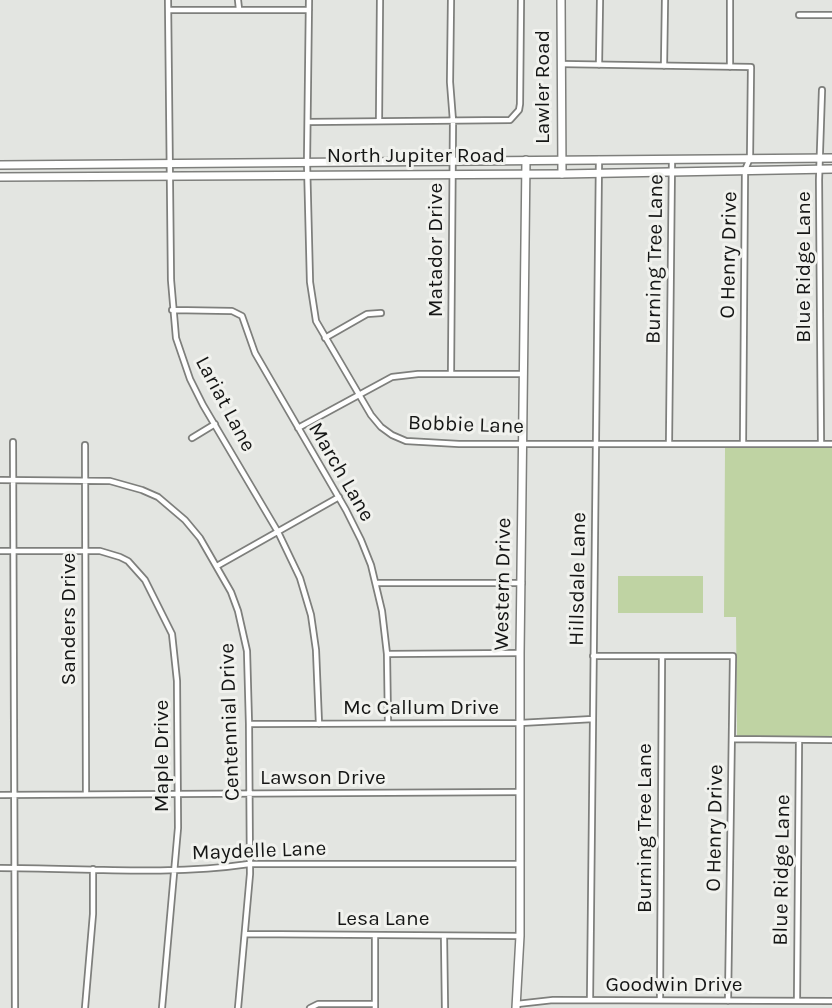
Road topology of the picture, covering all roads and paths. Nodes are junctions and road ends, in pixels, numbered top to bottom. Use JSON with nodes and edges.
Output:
{"nodes":[{"id":1,"x":168,"y":0,"type":"edge"},
{"id":2,"x":238,"y":0,"type":"edge"},
{"id":3,"x":309,"y":0,"type":"edge"},
{"id":4,"x":380,"y":0,"type":"edge"},
{"id":5,"x":451,"y":0,"type":"edge"},
{"id":6,"x":521,"y":0,"type":"edge"},
{"id":7,"x":561,"y":0,"type":"edge"},
{"id":8,"x":600,"y":0,"type":"edge"},
{"id":9,"x":665,"y":0,"type":"edge"},
{"id":10,"x":730,"y":0,"type":"edge"},
{"id":11,"x":239,"y":9,"type":"junction"},
{"id":12,"x":169,"y":10,"type":"junction"},
{"id":13,"x":309,"y":10,"type":"junction"},
{"id":14,"x":799,"y":15,"type":"dead end"},
{"id":15,"x":832,"y":15,"type":"edge"},
{"id":16,"x":560,"y":64,"type":"junction"},
{"id":17,"x":599,"y":65,"type":"junction"},
{"id":18,"x":664,"y":66,"type":"junction"},
{"id":19,"x":730,"y":67,"type":"junction"},
{"id":20,"x":821,"y":90,"type":"dead end"},
{"id":21,"x":379,"y":121,"type":"junction"},
{"id":22,"x":453,"y":121,"type":"junction"},
{"id":23,"x":308,"y":122,"type":"junction"},
{"id":24,"x":750,"y":158,"type":"junction"},
{"id":25,"x":820,"y":158,"type":"junction"},
{"id":26,"x":832,"y":158,"type":"edge"},
{"id":27,"x":560,"y":159,"type":"junction"},
{"id":28,"x":600,"y":159,"type":"junction"},
{"id":29,"x":672,"y":159,"type":"junction"},
{"id":30,"x":453,"y":160,"type":"junction"},
{"id":31,"x":526,"y":160,"type":"junction"},
{"id":32,"x":307,"y":162,"type":"junction"},
{"id":33,"x":170,"y":163,"type":"junction"},
{"id":34,"x":90,"y":164,"type":"junction"},
{"id":35,"x":0,"y":165,"type":"edge"},
{"id":36,"x":820,"y":169,"type":"junction"},
{"id":37,"x":832,"y":169,"type":"edge"},
{"id":38,"x":745,"y":170,"type":"junction"},
{"id":39,"x":672,"y":171,"type":"junction"},
{"id":40,"x":452,"y":173,"type":"junction"},
{"id":41,"x":525,"y":173,"type":"junction"},
{"id":42,"x":600,"y":173,"type":"junction"},
{"id":43,"x":562,"y":174,"type":"junction"},
{"id":44,"x":170,"y":175,"type":"junction"},
{"id":45,"x":309,"y":175,"type":"junction"},
{"id":46,"x":90,"y":176,"type":"junction"},
{"id":47,"x":0,"y":177,"type":"edge"},
{"id":48,"x":172,"y":310,"type":"junction"},
{"id":49,"x":381,"y":313,"type":"dead end"},
{"id":50,"x":325,"y":338,"type":"junction"},
{"id":51,"x":451,"y":374,"type":"junction"},
{"id":52,"x":524,"y":374,"type":"junction"},
{"id":53,"x":359,"y":394,"type":"junction"},
{"id":54,"x":215,"y":424,"type":"junction"},
{"id":55,"x":298,"y":428,"type":"junction"},
{"id":56,"x":192,"y":438,"type":"dead end"},
{"id":57,"x":13,"y":442,"type":"dead end"},
{"id":58,"x":596,"y":443,"type":"junction"},
{"id":59,"x":669,"y":443,"type":"junction"},
{"id":60,"x":85,"y":444,"type":"dead end"},
{"id":61,"x":523,"y":444,"type":"junction"},
{"id":62,"x":743,"y":444,"type":"junction"},
{"id":63,"x":821,"y":444,"type":"junction"},
{"id":64,"x":832,"y":444,"type":"edge"},
{"id":65,"x":0,"y":480,"type":"edge"},
{"id":66,"x":14,"y":480,"type":"junction"},
{"id":67,"x":85,"y":480,"type":"junction"},
{"id":68,"x":339,"y":497,"type":"junction"},
{"id":69,"x":278,"y":532,"type":"junction"},
{"id":70,"x":85,"y":550,"type":"junction"},
{"id":71,"x":0,"y":551,"type":"edge"},
{"id":72,"x":14,"y":551,"type":"junction"},
{"id":73,"x":218,"y":566,"type":"junction"},
{"id":74,"x":376,"y":583,"type":"junction"},
{"id":75,"x":522,"y":583,"type":"junction"},
{"id":76,"x":520,"y":653,"type":"junction"},
{"id":77,"x":387,"y":654,"type":"junction"},
{"id":78,"x":593,"y":656,"type":"junction"},
{"id":79,"x":662,"y":656,"type":"junction"},
{"id":80,"x":593,"y":719,"type":"junction"},
{"id":81,"x":388,"y":723,"type":"junction"},
{"id":82,"x":520,"y":723,"type":"junction"},
{"id":83,"x":249,"y":724,"type":"junction"},
{"id":84,"x":319,"y":724,"type":"junction"},
{"id":85,"x":732,"y":739,"type":"junction"},
{"id":86,"x":799,"y":740,"type":"junction"},
{"id":87,"x":832,"y":740,"type":"edge"},
{"id":88,"x":520,"y":792,"type":"junction"},
{"id":89,"x":86,"y":794,"type":"junction"},
{"id":90,"x":178,"y":794,"type":"junction"},
{"id":91,"x":248,"y":794,"type":"junction"},
{"id":92,"x":0,"y":795,"type":"edge"},
{"id":93,"x":15,"y":795,"type":"junction"},
{"id":94,"x":249,"y":864,"type":"junction"},
{"id":95,"x":520,"y":864,"type":"junction"},
{"id":96,"x":0,"y":868,"type":"edge"},
{"id":97,"x":15,"y":868,"type":"junction"},
{"id":98,"x":93,"y":869,"type":"junction"},
{"id":99,"x":175,"y":869,"type":"junction"},
{"id":100,"x":245,"y":934,"type":"junction"},
{"id":101,"x":375,"y":935,"type":"junction"},
{"id":102,"x":444,"y":936,"type":"junction"},
{"id":103,"x":520,"y":936,"type":"junction"},
{"id":104,"x":590,"y":1000,"type":"junction"},
{"id":105,"x":660,"y":1000,"type":"junction"},
{"id":106,"x":696,"y":1000,"type":"junction"},
{"id":107,"x":728,"y":1000,"type":"junction"},
{"id":108,"x":797,"y":1001,"type":"junction"},
{"id":109,"x":832,"y":1001,"type":"edge"},
{"id":110,"x":375,"y":1006,"type":"edge"},
{"id":111,"x":516,"y":1006,"type":"edge"},
{"id":112,"x":15,"y":1008,"type":"edge"},
{"id":113,"x":85,"y":1008,"type":"edge"},
{"id":114,"x":162,"y":1008,"type":"edge"},
{"id":115,"x":238,"y":1008,"type":"edge"},
{"id":116,"x":310,"y":1008,"type":"edge"},
{"id":117,"x":445,"y":1008,"type":"edge"},
{"id":118,"x":696,"y":1008,"type":"edge"}],
"edges":[{"from":1,"to":12,"type":"street","name":"Lariat Lane"},
{"from":2,"to":11,"type":"street"},
{"from":3,"to":13,"type":"street","name":"Bobbie Lane"},
{"from":4,"to":21,"type":"street"},
{"from":5,"to":22,"type":"street","name":"Matador Drive"},
{"from":6,"to":22,"type":"street"},
{"from":7,"to":16,"type":"main road","name":"Lawler Road"},
{"from":8,"to":17,"type":"street"},
{"from":9,"to":18,"type":"street"},
{"from":10,"to":19,"type":"street"},
{"from":11,"to":12,"type":"street"},
{"from":11,"to":13,"type":"street"},
{"from":12,"to":33,"type":"street","name":"Lariat Lane"},
{"from":13,"to":23,"type":"street","name":"Bobbie Lane"},
{"from":14,"to":15,"type":"street"},
{"from":16,"to":17,"type":"street"},
{"from":16,"to":27,"type":"main road","name":"Lawler Road"},
{"from":17,"to":18,"type":"street"},
{"from":18,"to":19,"type":"street"},
{"from":19,"to":24,"type":"street","name":"O Henry Drive"},
{"from":20,"to":25,"type":"street","name":"Blue Ridge Lane"},
{"from":21,"to":22,"type":"street"},
{"from":21,"to":23,"type":"street"},
{"from":22,"to":30,"type":"street","name":"Matador Drive"},
{"from":23,"to":32,"type":"street","name":"Bobbie Lane"},
{"from":24,"to":25,"type":"main road","name":"North Jupiter Road"},
{"from":24,"to":29,"type":"main road","name":"North Jupiter Road"},
{"from":24,"to":38,"type":"street","name":"O Henry Drive"},
{"from":25,"to":26,"type":"main road","name":"North Jupiter Road"},
{"from":25,"to":36,"type":"street","name":"Blue Ridge Lane"},
{"from":27,"to":28,"type":"main road","name":"North Jupiter Road"},
{"from":27,"to":31,"type":"main road","name":"North Jupiter Road"},
{"from":27,"to":43,"type":"main road","name":"Lawler Road"},
{"from":28,"to":29,"type":"main road","name":"North Jupiter Road"},
{"from":28,"to":42,"type":"street","name":"Hillsdale Lane"},
{"from":29,"to":39,"type":"street","name":"Burning Tree Lane"},
{"from":30,"to":31,"type":"main road","name":"North Jupiter Road"},
{"from":30,"to":32,"type":"main road","name":"North Jupiter Road"},
{"from":30,"to":40,"type":"street","name":"Matador Drive"},
{"from":31,"to":41,"type":"main road","name":"Western Drive"},
{"from":32,"to":33,"type":"main road","name":"North Jupiter Road"},
{"from":32,"to":45,"type":"street","name":"Bobbie Lane"},
{"from":33,"to":34,"type":"main road","name":"North Jupiter Road"},
{"from":33,"to":44,"type":"street","name":"Lariat Lane"},
{"from":34,"to":35,"type":"main road","name":"North Jupiter Road"},
{"from":34,"to":46,"type":"main road"},
{"from":36,"to":37,"type":"main road","name":"North Jupiter Road"},
{"from":36,"to":38,"type":"main road","name":"North Jupiter Road"},
{"from":36,"to":63,"type":"street","name":"Blue Ridge Lane"},
{"from":38,"to":39,"type":"main road","name":"North Jupiter Road"},
{"from":38,"to":62,"type":"street","name":"O Henry Drive"},
{"from":39,"to":42,"type":"main road","name":"North Jupiter Road"},
{"from":39,"to":59,"type":"street","name":"Burning Tree Lane"},
{"from":40,"to":41,"type":"main road","name":"North Jupiter Road"},
{"from":40,"to":45,"type":"main road","name":"North Jupiter Road"},
{"from":40,"to":51,"type":"street","name":"Matador Drive"},
{"from":41,"to":43,"type":"main road","name":"North Jupiter Road"},
{"from":41,"to":52,"type":"main road","name":"Western Drive"},
{"from":42,"to":43,"type":"main road","name":"North Jupiter Road"},
{"from":42,"to":58,"type":"street","name":"Hillsdale Lane"},
{"from":44,"to":45,"type":"main road","name":"North Jupiter Road"},
{"from":44,"to":46,"type":"main road","name":"North Jupiter Road"},
{"from":44,"to":48,"type":"street","name":"Lariat Lane"},
{"from":45,"to":50,"type":"street","name":"Bobbie Lane"},
{"from":46,"to":47,"type":"main road","name":"North Jupiter Road"},
{"from":48,"to":54,"type":"street","name":"Lariat Lane"},
{"from":48,"to":55,"type":"street","name":"March Lane"},
{"from":49,"to":50,"type":"street"},
{"from":50,"to":53,"type":"street","name":"Bobbie Lane"},
{"from":51,"to":52,"type":"street"},
{"from":51,"to":53,"type":"street"},
{"from":52,"to":61,"type":"main road","name":"Western Drive"},
{"from":53,"to":55,"type":"street"},
{"from":53,"to":61,"type":"street","name":"Bobbie Lane"},
{"from":54,"to":56,"type":"street"},
{"from":54,"to":69,"type":"street","name":"Lariat Lane"},
{"from":55,"to":68,"type":"street","name":"March Lane"},
{"from":57,"to":66,"type":"street"},
{"from":58,"to":59,"type":"street","name":"Bobbie Lane"},
{"from":58,"to":61,"type":"street","name":"Bobbie Lane"},
{"from":58,"to":78,"type":"street","name":"Hillsdale Lane"},
{"from":59,"to":62,"type":"street","name":"Bobbie Lane"},
{"from":60,"to":67,"type":"street","name":"Sanders Drive"},
{"from":61,"to":75,"type":"main road","name":"Western Drive"},
{"from":62,"to":63,"type":"street","name":"Bobbie Lane"},
{"from":63,"to":64,"type":"street","name":"Bobbie Lane"},
{"from":65,"to":66,"type":"street","name":"Centennial Drive"},
{"from":66,"to":67,"type":"street","name":"Centennial Drive"},
{"from":66,"to":72,"type":"street"},
{"from":67,"to":70,"type":"street","name":"Sanders Drive"},
{"from":67,"to":73,"type":"street","name":"Centennial Drive"},
{"from":68,"to":69,"type":"street"},
{"from":68,"to":74,"type":"street","name":"March Lane"},
{"from":69,"to":73,"type":"street"},
{"from":69,"to":84,"type":"street","name":"Lariat Lane"},
{"from":70,"to":72,"type":"street","name":"Maple Drive"},
{"from":70,"to":89,"type":"street","name":"Sanders Drive"},
{"from":70,"to":90,"type":"street","name":"Maple Drive"},
{"from":71,"to":72,"type":"street","name":"Maple Drive"},
{"from":72,"to":93,"type":"street"},
{"from":73,"to":83,"type":"street","name":"Centennial Drive"},
{"from":74,"to":75,"type":"street"},
{"from":74,"to":77,"type":"street","name":"March Lane"},
{"from":75,"to":76,"type":"main road","name":"Western Drive"},
{"from":76,"to":77,"type":"street"},
{"from":76,"to":82,"type":"main road","name":"Western Drive"},
{"from":77,"to":81,"type":"street","name":"March Lane"},
{"from":78,"to":79,"type":"street"},
{"from":78,"to":80,"type":"street","name":"Hillsdale Lane"},
{"from":79,"to":85,"type":"street","name":"O Henry Drive"},
{"from":79,"to":105,"type":"street","name":"Burning Tree Lane"},
{"from":80,"to":82,"type":"street","name":"Mc Callum Drive"},
{"from":80,"to":104,"type":"street","name":"Hillsdale Lane"},
{"from":81,"to":82,"type":"street","name":"Mc Callum Drive"},
{"from":81,"to":84,"type":"street","name":"Mc Callum Drive"},
{"from":82,"to":88,"type":"main road","name":"Western Drive"},
{"from":83,"to":84,"type":"street","name":"Mc Callum Drive"},
{"from":83,"to":91,"type":"street","name":"Centennial Drive"},
{"from":85,"to":86,"type":"street"},
{"from":85,"to":107,"type":"street","name":"O Henry Drive"},
{"from":86,"to":87,"type":"street"},
{"from":86,"to":108,"type":"street","name":"Blue Ridge Lane"},
{"from":88,"to":91,"type":"street","name":"Lawson Drive"},
{"from":88,"to":95,"type":"main road","name":"Western Drive"},
{"from":89,"to":90,"type":"street","name":"Lawson Drive"},
{"from":89,"to":93,"type":"street","name":"Lawson Drive"},
{"from":90,"to":91,"type":"street","name":"Lawson Drive"},
{"from":90,"to":99,"type":"street","name":"Maple Drive"},
{"from":91,"to":94,"type":"street","name":"Centennial Drive"},
{"from":92,"to":93,"type":"street","name":"Lawson Drive"},
{"from":93,"to":97,"type":"street"},
{"from":94,"to":95,"type":"street","name":"Maydelle Lane"},
{"from":94,"to":99,"type":"street","name":"Maydelle Lane"},
{"from":94,"to":100,"type":"street","name":"Centennial Drive"},
{"from":95,"to":103,"type":"main road","name":"Western Drive"},
{"from":96,"to":97,"type":"street","name":"Maydelle Lane"},
{"from":97,"to":98,"type":"street","name":"Maydelle Lane"},
{"from":97,"to":112,"type":"street"},
{"from":98,"to":99,"type":"street","name":"Maydelle Lane"},
{"from":98,"to":113,"type":"street"},
{"from":99,"to":114,"type":"street","name":"Maple Drive"},
{"from":100,"to":101,"type":"street","name":"Lesa Lane"},
{"from":100,"to":115,"type":"street","name":"Centennial Drive"},
{"from":101,"to":102,"type":"street","name":"Lesa Lane"},
{"from":101,"to":110,"type":"street"},
{"from":102,"to":103,"type":"street","name":"Lesa Lane"},
{"from":102,"to":117,"type":"street"},
{"from":103,"to":111,"type":"main road","name":"Western Drive"},
{"from":104,"to":105,"type":"street","name":"Goodwin Drive"},
{"from":104,"to":111,"type":"street","name":"Goodwin Drive"},
{"from":105,"to":106,"type":"street","name":"Goodwin Drive"},
{"from":106,"to":107,"type":"street","name":"Goodwin Drive"},
{"from":106,"to":118,"type":"street"},
{"from":107,"to":108,"type":"street","name":"Goodwin Drive"},
{"from":108,"to":109,"type":"street","name":"Goodwin Drive"},
{"from":110,"to":116,"type":"street"}]}
